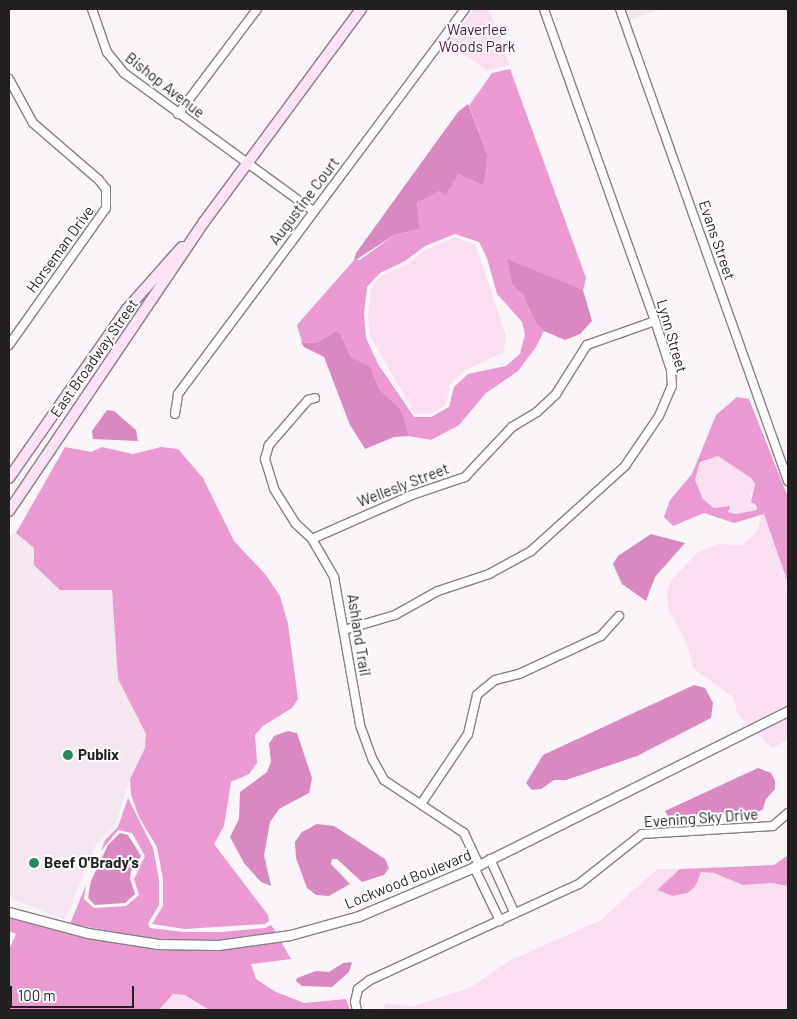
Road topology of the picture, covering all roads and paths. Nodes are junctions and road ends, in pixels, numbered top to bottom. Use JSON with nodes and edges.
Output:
{"nodes":[{"id":1,"x":92,"y":9,"type":"edge"},
{"id":2,"x":257,"y":9,"type":"edge"},
{"id":3,"x":361,"y":9,"type":"edge"},
{"id":4,"x":465,"y":9,"type":"edge"},
{"id":5,"x":544,"y":9,"type":"edge"},
{"id":6,"x":620,"y":9,"type":"edge"},
{"id":7,"x":9,"y":79,"type":"edge"},
{"id":8,"x":178,"y":114,"type":"junction"},
{"id":9,"x":247,"y":162,"type":"junction"},
{"id":10,"x":313,"y":211,"type":"junction"},
{"id":11,"x":204,"y":222,"type":"junction"},
{"id":12,"x":655,"y":321,"type":"junction"},
{"id":13,"x":9,"y":345,"type":"edge"},
{"id":14,"x":315,"y":398,"type":"dead end"},
{"id":15,"x":176,"y":414,"type":"dead end"},
{"id":16,"x":9,"y":478,"type":"edge"},
{"id":17,"x":788,"y":481,"type":"edge"},
{"id":18,"x":9,"y":511,"type":"edge"},
{"id":19,"x":312,"y":539,"type":"junction"},
{"id":20,"x":619,"y":616,"type":"dead end"},
{"id":21,"x":344,"y":630,"type":"junction"},
{"id":22,"x":788,"y":711,"type":"edge"},
{"id":23,"x":421,"y":804,"type":"junction"},
{"id":24,"x":788,"y":813,"type":"edge"},
{"id":25,"x":490,"y":859,"type":"junction"},
{"id":26,"x":477,"y":866,"type":"junction"},
{"id":27,"x":9,"y":912,"type":"edge"},
{"id":28,"x":515,"y":914,"type":"junction"},
{"id":29,"x":500,"y":921,"type":"junction"},
{"id":30,"x":357,"y":1010,"type":"edge"}],
"edges":[{"from":1,"to":8,"type":"street","name":"Bishop Avenue"},
{"from":2,"to":8,"type":"street"},
{"from":3,"to":9,"type":"main road","name":"East Broadway Street"},
{"from":4,"to":10,"type":"street","name":"Augustine Court"},
{"from":5,"to":12,"type":"street","name":"Lynn Street"},
{"from":6,"to":17,"type":"street","name":"Evans Street"},
{"from":7,"to":13,"type":"street","name":"Horseman Drive"},
{"from":8,"to":9,"type":"street","name":"Bishop Avenue"},
{"from":9,"to":10,"type":"street","name":"Bishop Avenue"},
{"from":9,"to":11,"type":"main road","name":"East Broadway Street"},
{"from":10,"to":15,"type":"street","name":"Augustine Court"},
{"from":11,"to":16,"type":"main road","name":"East Broadway Street"},
{"from":11,"to":18,"type":"main road","name":"East Broadway Street"},
{"from":12,"to":19,"type":"street","name":"Wellesly Street"},
{"from":12,"to":21,"type":"street","name":"Lynn Street"},
{"from":14,"to":19,"type":"street","name":"Ashland Trail"},
{"from":19,"to":21,"type":"street","name":"Ashland Trail"},
{"from":20,"to":23,"type":"street"},
{"from":21,"to":23,"type":"street","name":"Ashland Trail"},
{"from":22,"to":25,"type":"street","name":"Lockwood Boulevard"},
{"from":23,"to":26,"type":"street","name":"Ashland Trail"},
{"from":24,"to":28,"type":"street","name":"Evening Sky Drive"},
{"from":25,"to":26,"type":"street","name":"Lockwood Boulevard"},
{"from":25,"to":28,"type":"street"},
{"from":26,"to":27,"type":"street","name":"Lockwood Boulevard"},
{"from":26,"to":29,"type":"street"},
{"from":28,"to":29,"type":"street","name":"Evening Sky Drive"},
{"from":29,"to":30,"type":"street","name":"Evening Sky Drive"}]}
